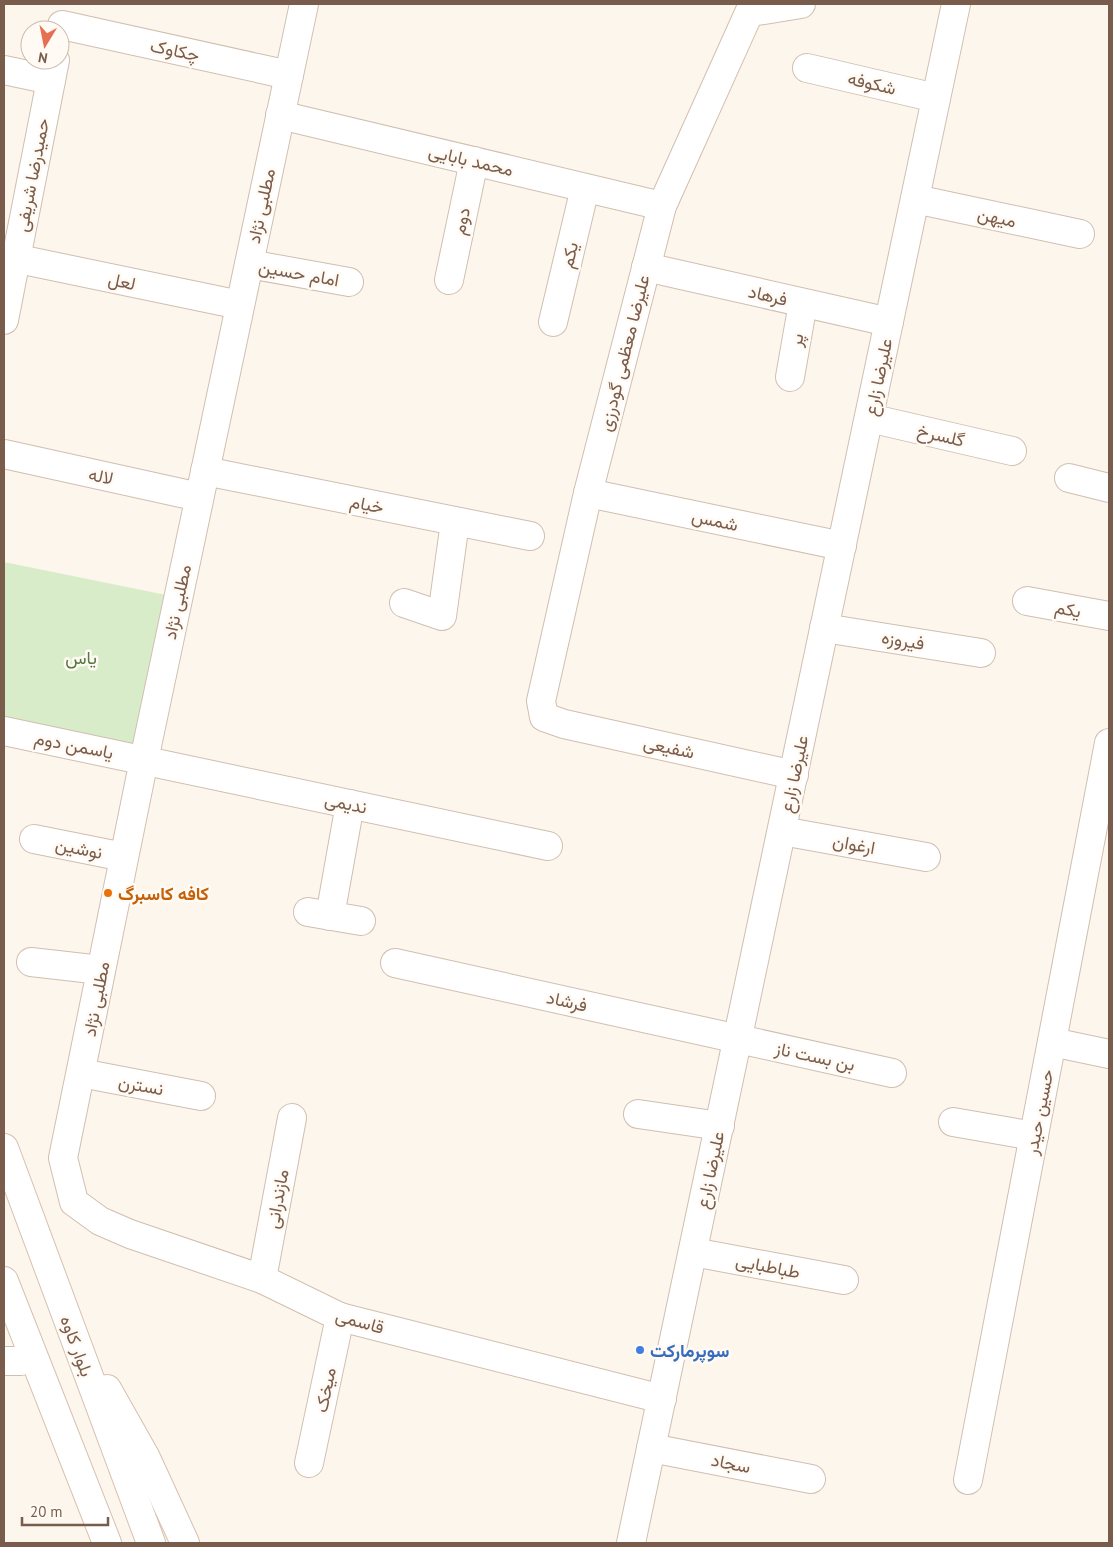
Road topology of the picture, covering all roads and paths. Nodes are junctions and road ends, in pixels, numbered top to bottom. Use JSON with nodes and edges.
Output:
{"nodes":[{"id":1,"x":304,"y":4,"type":"edge"},
{"id":2,"x":801,"y":4,"type":"edge"},
{"id":3,"x":956,"y":4,"type":"edge"},
{"id":4,"x":752,"y":8,"type":"edge"},
{"id":5,"x":70,"y":23,"type":"edge"},
{"id":6,"x":807,"y":68,"type":"dead end"},
{"id":7,"x":4,"y":70,"type":"edge"},
{"id":8,"x":20,"y":70,"type":"edge"},
{"id":9,"x":53,"y":70,"type":"edge"},
{"id":10,"x":289,"y":75,"type":"junction"},
{"id":11,"x":936,"y":98,"type":"junction"},
{"id":12,"x":280,"y":115,"type":"junction"},
{"id":13,"x":474,"y":161,"type":"junction"},
{"id":14,"x":585,"y":188,"type":"junction"},
{"id":15,"x":915,"y":199,"type":"junction"},
{"id":16,"x":662,"y":206,"type":"junction"},
{"id":17,"x":1080,"y":234,"type":"dead end"},
{"id":18,"x":10,"y":257,"type":"edge"},
{"id":19,"x":249,"y":264,"type":"junction"},
{"id":20,"x":646,"y":266,"type":"junction"},
{"id":21,"x":449,"y":280,"type":"dead end"},
{"id":22,"x":349,"y":282,"type":"dead end"},
{"id":23,"x":803,"y":303,"type":"junction"},
{"id":24,"x":240,"y":305,"type":"junction"},
{"id":25,"x":4,"y":320,"type":"edge"},
{"id":26,"x":553,"y":322,"type":"dead end"},
{"id":27,"x":889,"y":322,"type":"junction"},
{"id":28,"x":790,"y":377,"type":"dead end"},
{"id":29,"x":869,"y":418,"type":"junction"},
{"id":30,"x":1012,"y":451,"type":"dead end"},
{"id":31,"x":4,"y":454,"type":"edge"},
{"id":32,"x":205,"y":471,"type":"junction"},
{"id":33,"x":1068,"y":478,"type":"dead end"},
{"id":34,"x":1109,"y":488,"type":"edge"},
{"id":35,"x":588,"y":494,"type":"junction"},
{"id":36,"x":199,"y":497,"type":"junction"},
{"id":37,"x":455,"y":522,"type":"junction"},
{"id":38,"x":530,"y":536,"type":"dead end"},
{"id":39,"x":842,"y":546,"type":"junction"},
{"id":40,"x":1028,"y":601,"type":"dead end"},
{"id":41,"x":404,"y":603,"type":"dead end"},
{"id":42,"x":1109,"y":616,"type":"edge"},
{"id":43,"x":824,"y":628,"type":"junction"},
{"id":44,"x":981,"y":653,"type":"dead end"},
{"id":45,"x":544,"y":717,"type":"joint"},
{"id":46,"x":4,"y":731,"type":"edge"},
{"id":47,"x":1109,"y":743,"type":"edge"},
{"id":48,"x":144,"y":760,"type":"junction"},
{"id":49,"x":794,"y":775,"type":"junction"},
{"id":50,"x":350,"y":804,"type":"junction"},
{"id":51,"x":782,"y":831,"type":"junction"},
{"id":52,"x":34,"y":839,"type":"dead end"},
{"id":53,"x":548,"y":846,"type":"dead end"},
{"id":54,"x":124,"y":857,"type":"junction"},
{"id":55,"x":926,"y":857,"type":"dead end"},
{"id":56,"x":361,"y":921,"type":"dead end"},
{"id":57,"x":32,"y":962,"type":"dead end"},
{"id":58,"x":395,"y":963,"type":"dead end"},
{"id":59,"x":101,"y":970,"type":"junction"},
{"id":60,"x":738,"y":1039,"type":"junction"},
{"id":61,"x":1052,"y":1042,"type":"junction"},
{"id":62,"x":1109,"y":1054,"type":"edge"},
{"id":63,"x":892,"y":1073,"type":"dead end"},
{"id":64,"x":81,"y":1074,"type":"junction"},
{"id":65,"x":201,"y":1096,"type":"dead end"},
{"id":66,"x":638,"y":1114,"type":"dead end"},
{"id":67,"x":292,"y":1118,"type":"dead end"},
{"id":68,"x":953,"y":1122,"type":"dead end"},
{"id":69,"x":720,"y":1126,"type":"junction"},
{"id":70,"x":1034,"y":1136,"type":"junction"},
{"id":71,"x":4,"y":1148,"type":"edge"},
{"id":72,"x":74,"y":1202,"type":"joint"},
{"id":73,"x":693,"y":1252,"type":"junction"},
{"id":74,"x":262,"y":1279,"type":"junction"},
{"id":75,"x":844,"y":1280,"type":"dead end"},
{"id":76,"x":4,"y":1281,"type":"edge"},
{"id":77,"x":340,"y":1317,"type":"junction"},
{"id":78,"x":68,"y":1320,"type":"junction"},
{"id":79,"x":662,"y":1399,"type":"junction"},
{"id":80,"x":652,"y":1448,"type":"junction"},
{"id":81,"x":309,"y":1464,"type":"dead end"},
{"id":82,"x":811,"y":1479,"type":"dead end"},
{"id":83,"x":968,"y":1480,"type":"dead end"},
{"id":84,"x":107,"y":1543,"type":"edge"},
{"id":85,"x":151,"y":1543,"type":"edge"},
{"id":86,"x":185,"y":1543,"type":"edge"},
{"id":87,"x":631,"y":1543,"type":"edge"}],
"edges":[{"from":1,"to":10,"type":"street","name":"مطلبی نژاد"},
{"from":2,"to":4,"type":"street"},
{"from":3,"to":11,"type":"street","name":"علیرضا زارع"},
{"from":4,"to":16,"type":"street","name":"علیرضا معظمی گودرزی"},
{"from":5,"to":10,"type":"street","name":"چکاوک"},
{"from":6,"to":11,"type":"street","name":"شکوفه"},
{"from":7,"to":8,"type":"street"},
{"from":9,"to":18,"type":"street","name":"حمیدرضا شریفی"},
{"from":10,"to":12,"type":"street","name":"مطلبی نژاد"},
{"from":11,"to":15,"type":"street","name":"علیرضا زارع"},
{"from":12,"to":13,"type":"street","name":"محمد بابایی"},
{"from":12,"to":19,"type":"street","name":"مطلبی نژاد"},
{"from":13,"to":14,"type":"street","name":"محمد بابایی"},
{"from":13,"to":21,"type":"street","name":"دوم"},
{"from":14,"to":16,"type":"street","name":"محمد بابایی"},
{"from":14,"to":26,"type":"street","name":"یکم"},
{"from":15,"to":17,"type":"street","name":"میهن"},
{"from":15,"to":27,"type":"street","name":"علیرضا زارع"},
{"from":16,"to":20,"type":"street","name":"علیرضا معظمی گودرزی"},
{"from":18,"to":24,"type":"street","name":"لعل"},
{"from":18,"to":25,"type":"street","name":"حمیدرضا شریفی"},
{"from":19,"to":22,"type":"street","name":"امام حسین"},
{"from":19,"to":24,"type":"street","name":"مطلبی نژاد"},
{"from":20,"to":23,"type":"street","name":"فرهاد"},
{"from":20,"to":35,"type":"street","name":"علیرضا معظمی گودرزی"},
{"from":23,"to":27,"type":"street","name":"فرهاد"},
{"from":23,"to":28,"type":"street","name":"پر"},
{"from":24,"to":32,"type":"street","name":"مطلبی نژاد"},
{"from":27,"to":29,"type":"street","name":"علیرضا زارع"},
{"from":29,"to":30,"type":"street","name":"گلسرخ"},
{"from":29,"to":39,"type":"street","name":"علیرضا زارع"},
{"from":31,"to":36,"type":"street","name":"لاله"},
{"from":32,"to":36,"type":"street","name":"مطلبی نژاد"},
{"from":32,"to":37,"type":"street","name":"خیام"},
{"from":33,"to":34,"type":"street"},
{"from":35,"to":39,"type":"street","name":"شمس"},
{"from":35,"to":45,"type":"street","name":"علیرضا معظمی گودرزی"},
{"from":36,"to":48,"type":"street","name":"مطلبی نژاد"},
{"from":37,"to":38,"type":"street","name":"خیام"},
{"from":37,"to":41,"type":"street"},
{"from":39,"to":43,"type":"street","name":"علیرضا زارع"},
{"from":40,"to":42,"type":"street","name":"یکم"},
{"from":43,"to":44,"type":"street","name":"فیروزه"},
{"from":43,"to":49,"type":"street","name":"علیرضا زارع"},
{"from":45,"to":49,"type":"street","name":"شفیعی"},
{"from":46,"to":48,"type":"street","name":"یاسمن دوم"},
{"from":47,"to":61,"type":"street","name":"حسین حیدر"},
{"from":48,"to":50,"type":"street","name":"ندیمی"},
{"from":48,"to":54,"type":"street","name":"مطلبی نژاد"},
{"from":49,"to":51,"type":"street","name":"علیرضا زارع"},
{"from":50,"to":53,"type":"street","name":"ندیمی"},
{"from":50,"to":56,"type":"street"},
{"from":51,"to":55,"type":"street","name":"ارغوان"},
{"from":51,"to":60,"type":"street","name":"علیرضا زارع"},
{"from":52,"to":54,"type":"street","name":"نوشین"},
{"from":54,"to":59,"type":"street","name":"مطلبی نژاد"},
{"from":57,"to":59,"type":"street"},
{"from":58,"to":60,"type":"street","name":"فرشاد"},
{"from":59,"to":64,"type":"street","name":"مطلبی نژاد"},
{"from":60,"to":63,"type":"street","name":"بن بست ناز"},
{"from":60,"to":69,"type":"street","name":"علیرضا زارع"},
{"from":61,"to":62,"type":"street"},
{"from":61,"to":70,"type":"street","name":"حسین حیدر"},
{"from":64,"to":65,"type":"street","name":"نسترن"},
{"from":64,"to":72,"type":"street","name":"مطلبی نژاد"},
{"from":66,"to":69,"type":"street"},
{"from":67,"to":74,"type":"street","name":"مازندرانی"},
{"from":68,"to":70,"type":"street"},
{"from":69,"to":73,"type":"street","name":"علیرضا زارع"},
{"from":70,"to":83,"type":"street","name":"حسین حیدر"},
{"from":71,"to":78,"type":"street","name":"بلوار کاوه"},
{"from":72,"to":74,"type":"street","name":"قاسمی"},
{"from":73,"to":75,"type":"street","name":"طباطبایی"},
{"from":73,"to":79,"type":"street","name":"علیرضا زارع"},
{"from":74,"to":77,"type":"street","name":"قاسمی"},
{"from":76,"to":84,"type":"street"},
{"from":77,"to":79,"type":"street","name":"قاسمی"},
{"from":77,"to":81,"type":"street","name":"میخک"},
{"from":78,"to":85,"type":"street","name":"بلوار کاوه"},
{"from":78,"to":86,"type":"street"},
{"from":79,"to":80,"type":"street","name":"علیرضا زارع"},
{"from":80,"to":82,"type":"street","name":"سجاد"},
{"from":80,"to":87,"type":"street","name":"علیرضا زارع"}]}
